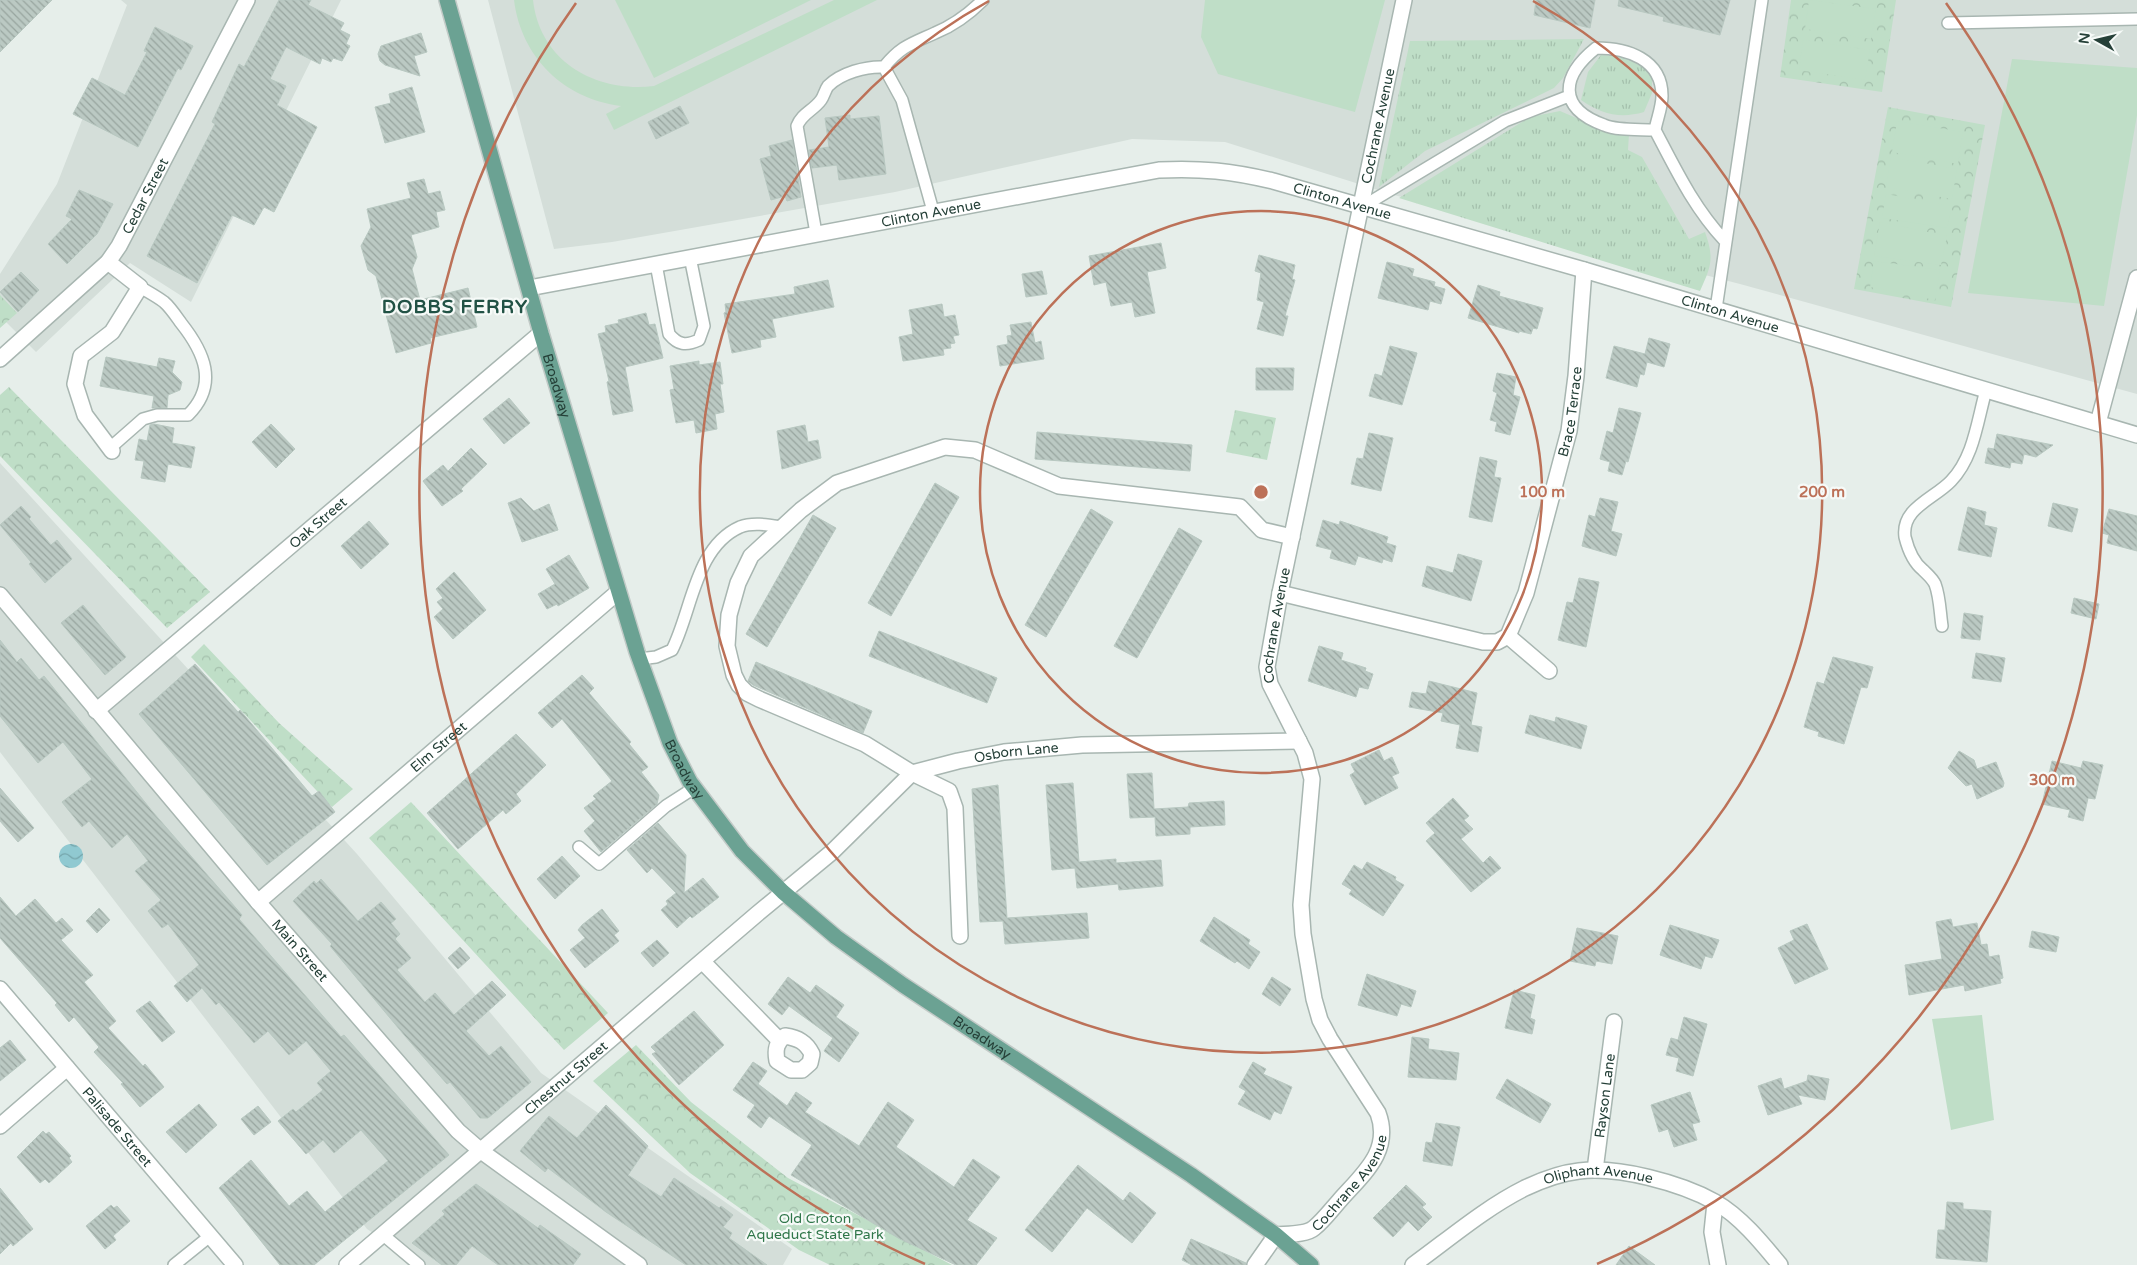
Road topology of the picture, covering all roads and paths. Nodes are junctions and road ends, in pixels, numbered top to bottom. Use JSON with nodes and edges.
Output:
{"nodes":[{"id":1,"x":247,"y":0,"type":"edge"},
{"id":2,"x":447,"y":0,"type":"edge"},
{"id":3,"x":983,"y":0,"type":"edge"},
{"id":4,"x":1404,"y":0,"type":"edge"},
{"id":5,"x":1762,"y":0,"type":"edge"},
{"id":6,"x":2137,"y":19,"type":"edge"},
{"id":7,"x":1948,"y":23,"type":"dead end"},
{"id":8,"x":884,"y":67,"type":"junction"},
{"id":9,"x":1568,"y":96,"type":"junction"},
{"id":10,"x":1655,"y":130,"type":"junction"},
{"id":11,"x":1362,"y":207,"type":"junction"},
{"id":12,"x":934,"y":211,"type":"junction"},
{"id":13,"x":816,"y":233,"type":"junction"},
{"id":14,"x":1726,"y":241,"type":"junction"},
{"id":15,"x":690,"y":257,"type":"junction"},
{"id":16,"x":108,"y":262,"type":"junction"},
{"id":17,"x":656,"y":264,"type":"junction"},
{"id":18,"x":1584,"y":270,"type":"junction"},
{"id":19,"x":2137,"y":278,"type":"edge"},
{"id":20,"x":140,"y":287,"type":"junction"},
{"id":21,"x":529,"y":288,"type":"junction"},
{"id":22,"x":1716,"y":309,"type":"junction"},
{"id":23,"x":541,"y":333,"type":"junction"},
{"id":24,"x":0,"y":359,"type":"edge"},
{"id":25,"x":1986,"y":390,"type":"junction"},
{"id":26,"x":2098,"y":423,"type":"junction"},
{"id":27,"x":2137,"y":435,"type":"edge"},
{"id":28,"x":111,"y":450,"type":"joint"},
{"id":29,"x":782,"y":526,"type":"junction"},
{"id":30,"x":1292,"y":537,"type":"junction"},
{"id":31,"x":618,"y":592,"type":"junction"},
{"id":32,"x":1280,"y":593,"type":"junction"},
{"id":33,"x":0,"y":595,"type":"edge"},
{"id":34,"x":1942,"y":626,"type":"dead end"},
{"id":35,"x":1508,"y":636,"type":"junction"},
{"id":36,"x":639,"y":659,"type":"junction"},
{"id":37,"x":1549,"y":671,"type":"dead end"},
{"id":38,"x":96,"y":711,"type":"junction"},
{"id":39,"x":1298,"y":740,"type":"junction"},
{"id":40,"x":912,"y":773,"type":"junction"},
{"id":41,"x":694,"y":788,"type":"junction"},
{"id":42,"x":579,"y":847,"type":"dead end"},
{"id":43,"x":783,"y":892,"type":"junction"},
{"id":44,"x":258,"y":902,"type":"junction"},
{"id":45,"x":960,"y":936,"type":"dead end"},
{"id":46,"x":703,"y":962,"type":"junction"},
{"id":47,"x":0,"y":989,"type":"edge"},
{"id":48,"x":1614,"y":1022,"type":"dead end"},
{"id":49,"x":779,"y":1040,"type":"dead end"},
{"id":50,"x":67,"y":1068,"type":"junction"},
{"id":51,"x":0,"y":1126,"type":"edge"},
{"id":52,"x":481,"y":1151,"type":"junction"},
{"id":53,"x":1595,"y":1170,"type":"junction"},
{"id":54,"x":1715,"y":1203,"type":"junction"},
{"id":55,"x":382,"y":1234,"type":"junction"},
{"id":56,"x":210,"y":1236,"type":"junction"},
{"id":57,"x":1276,"y":1236,"type":"junction"},
{"id":58,"x":174,"y":1265,"type":"edge"},
{"id":59,"x":235,"y":1265,"type":"edge"},
{"id":60,"x":347,"y":1265,"type":"edge"},
{"id":61,"x":418,"y":1265,"type":"edge"},
{"id":62,"x":639,"y":1265,"type":"edge"},
{"id":63,"x":1255,"y":1265,"type":"edge"},
{"id":64,"x":1311,"y":1265,"type":"edge"},
{"id":65,"x":1413,"y":1265,"type":"edge"},
{"id":66,"x":1718,"y":1265,"type":"edge"},
{"id":67,"x":1780,"y":1265,"type":"edge"}],
"edges":[{"from":1,"to":16,"type":"street","name":"Cedar Street"},
{"from":2,"to":21,"type":"main road","name":"Broadway"},
{"from":3,"to":8,"type":"lane"},
{"from":4,"to":11,"type":"street","name":"Cochrane Avenue"},
{"from":5,"to":14,"type":"lane"},
{"from":6,"to":7,"type":"lane"},
{"from":8,"to":12,"type":"lane"},
{"from":8,"to":13,"type":"lane"},
{"from":9,"to":10,"type":"lane"},
{"from":9,"to":10,"type":"lane"},
{"from":9,"to":11,"type":"lane"},
{"from":10,"to":14,"type":"lane"},
{"from":11,"to":12,"type":"street","name":"Clinton Avenue"},
{"from":11,"to":18,"type":"street","name":"Clinton Avenue"},
{"from":11,"to":30,"type":"street","name":"Cochrane Avenue"},
{"from":12,"to":13,"type":"street","name":"Clinton Avenue"},
{"from":13,"to":15,"type":"street","name":"Clinton Avenue"},
{"from":14,"to":22,"type":"lane"},
{"from":15,"to":17,"type":"street","name":"Clinton Avenue"},
{"from":15,"to":17,"type":"lane"},
{"from":16,"to":20,"type":"street"},
{"from":16,"to":24,"type":"street","name":"Cedar Street"},
{"from":17,"to":21,"type":"street","name":"Clinton Avenue"},
{"from":18,"to":22,"type":"street","name":"Clinton Avenue"},
{"from":18,"to":35,"type":"street","name":"Brace Terrace"},
{"from":19,"to":26,"type":"street"},
{"from":20,"to":28,"type":"street"},
{"from":20,"to":28,"type":"lane"},
{"from":21,"to":23,"type":"main road","name":"Broadway"},
{"from":22,"to":25,"type":"street","name":"Clinton Avenue"},
{"from":23,"to":31,"type":"main road","name":"Broadway"},
{"from":23,"to":38,"type":"street","name":"Oak Street"},
{"from":25,"to":26,"type":"street","name":"Clinton Avenue"},
{"from":25,"to":34,"type":"lane"},
{"from":26,"to":27,"type":"street","name":"Clinton Avenue"},
{"from":29,"to":30,"type":"street"},
{"from":29,"to":36,"type":"lane"},
{"from":29,"to":40,"type":"street"},
{"from":30,"to":32,"type":"street","name":"Cochrane Avenue"},
{"from":31,"to":36,"type":"main road","name":"Broadway"},
{"from":31,"to":44,"type":"street","name":"Elm Street"},
{"from":32,"to":35,"type":"street"},
{"from":32,"to":39,"type":"street","name":"Cochrane Avenue"},
{"from":33,"to":38,"type":"street","name":"Main Street"},
{"from":35,"to":37,"type":"street"},
{"from":36,"to":41,"type":"main road","name":"Broadway"},
{"from":38,"to":44,"type":"street","name":"Main Street"},
{"from":39,"to":40,"type":"street","name":"Osborn Lane"},
{"from":39,"to":57,"type":"street","name":"Cochrane Avenue"},
{"from":40,"to":43,"type":"street"},
{"from":40,"to":45,"type":"street"},
{"from":41,"to":42,"type":"lane"},
{"from":41,"to":43,"type":"main road","name":"Broadway"},
{"from":43,"to":46,"type":"street","name":"Chestnut Street"},
{"from":43,"to":57,"type":"main road","name":"Broadway"},
{"from":44,"to":52,"type":"street","name":"Main Street"},
{"from":46,"to":49,"type":"street"},
{"from":46,"to":52,"type":"street","name":"Chestnut Street"},
{"from":47,"to":50,"type":"street","name":"Palisade Street"},
{"from":48,"to":53,"type":"street","name":"Rayson Lane"},
{"from":50,"to":51,"type":"street"},
{"from":50,"to":56,"type":"street","name":"Palisade Street"},
{"from":52,"to":55,"type":"street","name":"Chestnut Street"},
{"from":52,"to":62,"type":"street","name":"Main Street"},
{"from":53,"to":54,"type":"street","name":"Oliphant Avenue"},
{"from":53,"to":65,"type":"street","name":"Oliphant Avenue"},
{"from":54,"to":66,"type":"street"},
{"from":54,"to":67,"type":"street","name":"Oliphant Avenue"},
{"from":55,"to":60,"type":"street","name":"Chestnut Street"},
{"from":55,"to":61,"type":"lane"},
{"from":56,"to":58,"type":"lane"},
{"from":56,"to":59,"type":"street","name":"Palisade Street"},
{"from":57,"to":63,"type":"street"},
{"from":57,"to":64,"type":"main road","name":"Broadway"}]}
